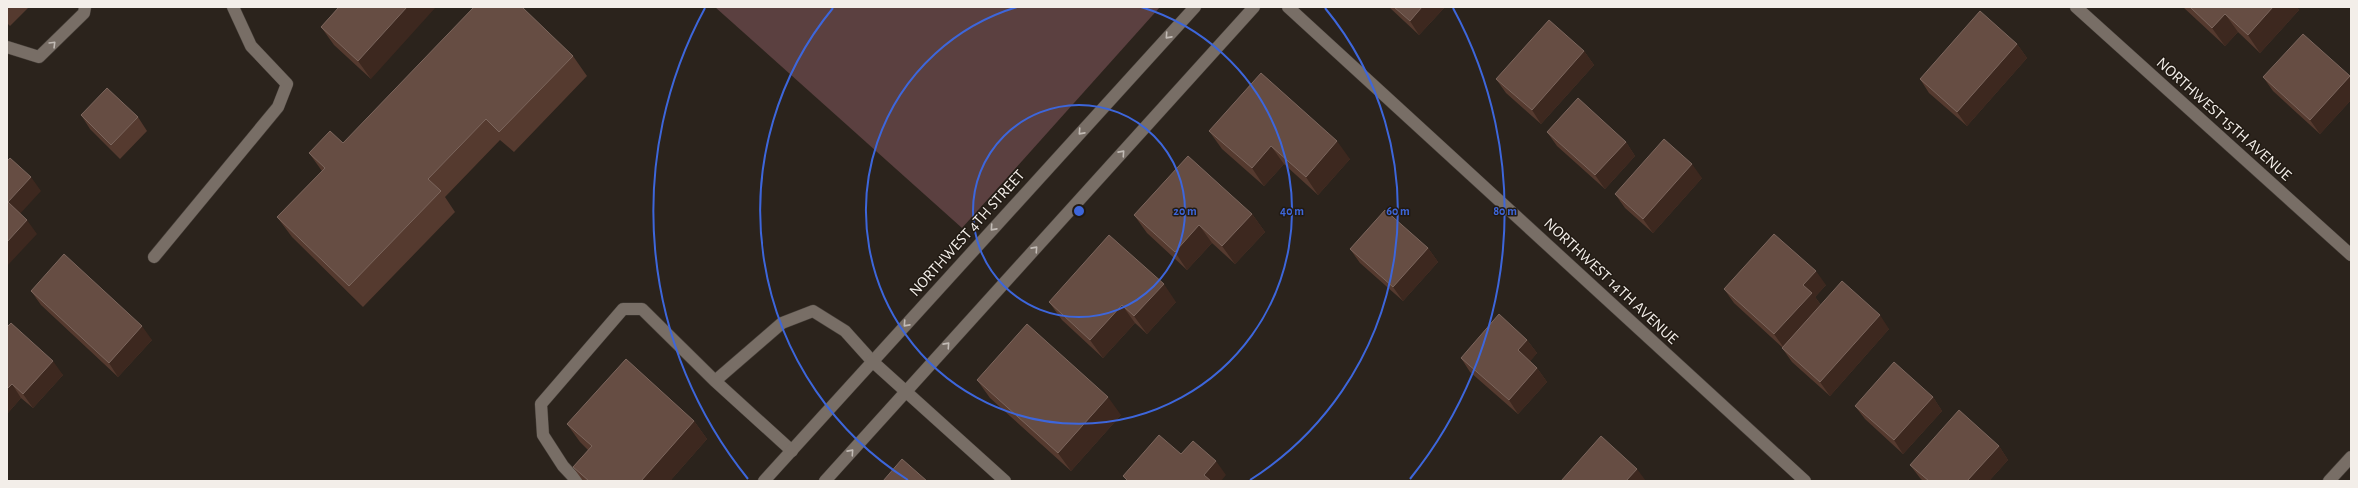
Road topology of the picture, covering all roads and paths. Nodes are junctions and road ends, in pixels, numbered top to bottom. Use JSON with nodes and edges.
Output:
{"nodes":[{"id":1,"x":85,"y":7,"type":"edge"},
{"id":2,"x":233,"y":7,"type":"edge"},
{"id":3,"x":1195,"y":7,"type":"edge"},
{"id":4,"x":1254,"y":7,"type":"edge"},
{"id":5,"x":1288,"y":7,"type":"edge"},
{"id":6,"x":2076,"y":7,"type":"edge"},
{"id":7,"x":7,"y":47,"type":"edge"},
{"id":8,"x":2351,"y":255,"type":"edge"},
{"id":9,"x":154,"y":257,"type":"dead end"},
{"id":10,"x":872,"y":361,"type":"junction"},
{"id":11,"x":715,"y":381,"type":"junction"},
{"id":12,"x":906,"y":391,"type":"junction"},
{"id":13,"x":792,"y":451,"type":"junction"},
{"id":14,"x":2351,"y":457,"type":"edge"},
{"id":15,"x":577,"y":481,"type":"edge"},
{"id":16,"x":764,"y":481,"type":"edge"},
{"id":17,"x":825,"y":481,"type":"edge"},
{"id":18,"x":1005,"y":481,"type":"edge"},
{"id":19,"x":1805,"y":481,"type":"edge"},
{"id":20,"x":2329,"y":481,"type":"edge"}],
"edges":[{"from":7,"to":1,"type":"street","one_way":true},
{"from":2,"to":9,"type":"street"},
{"from":3,"to":10,"type":"street","name":"NORTHWEST 4TH STREET","one_way":true},
{"from":12,"to":4,"type":"street","one_way":true},
{"from":5,"to":19,"type":"street","name":"NORTHWEST 14TH AVENUE"},
{"from":6,"to":8,"type":"street","name":"NORTHWEST 15TH AVENUE"},
{"from":10,"to":11,"type":"street"},
{"from":10,"to":12,"type":"street"},
{"from":10,"to":13,"type":"street","name":"NORTHWEST 4TH STREET"},
{"from":11,"to":13,"type":"street"},
{"from":11,"to":15,"type":"street"},
{"from":17,"to":12,"type":"street","one_way":true},
{"from":12,"to":18,"type":"street"},
{"from":13,"to":16,"type":"street","name":"NORTHWEST 4TH STREET"},
{"from":14,"to":20,"type":"street"}]}
